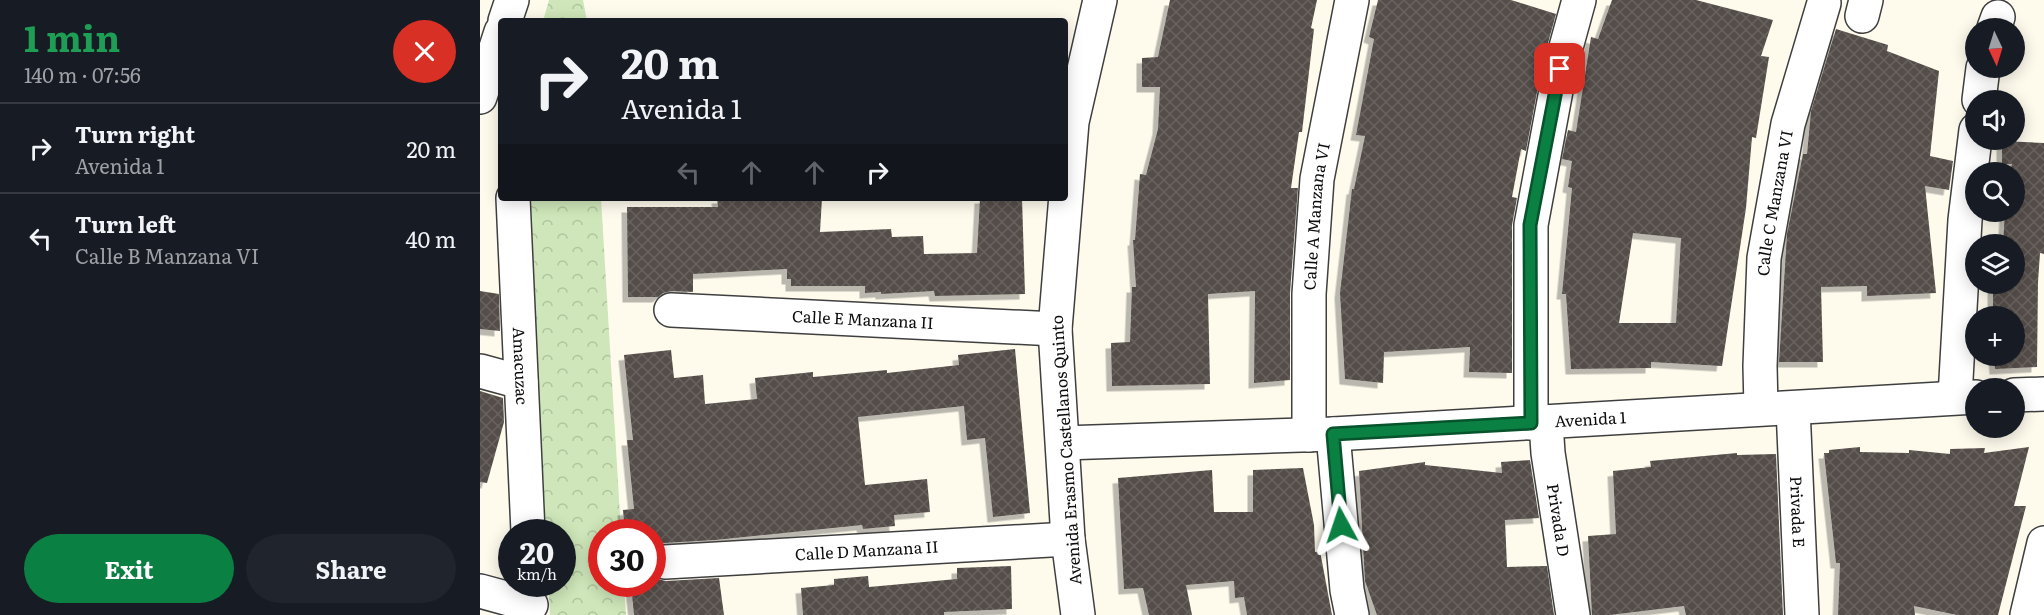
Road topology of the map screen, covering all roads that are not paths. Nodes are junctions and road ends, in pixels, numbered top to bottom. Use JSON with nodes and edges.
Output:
{"nodes":[{"id":1,"x":512,"y":0,"type":"edge"},
{"id":2,"x":1100,"y":0,"type":"edge"},
{"id":3,"x":1352,"y":0,"type":"edge"},
{"id":4,"x":1579,"y":0,"type":"edge"},
{"id":5,"x":1824,"y":3,"type":"dead end"},
{"id":6,"x":506,"y":18,"type":"edge"},
{"id":7,"x":498,"y":41,"type":"edge"},
{"id":8,"x":480,"y":97,"type":"edge"},
{"id":9,"x":1068,"y":122,"type":"edge"},
{"id":10,"x":1974,"y":150,"type":"edge"},
{"id":11,"x":513,"y":201,"type":"edge"},
{"id":12,"x":1063,"y":201,"type":"edge"},
{"id":13,"x":671,"y":309,"type":"dead end"},
{"id":14,"x":1055,"y":329,"type":"junction"},
{"id":15,"x":480,"y":371,"type":"edge"},
{"id":16,"x":1965,"y":378,"type":"edge"},
{"id":17,"x":521,"y":382,"type":"junction"},
{"id":18,"x":2044,"y":394,"type":"edge"},
{"id":19,"x":2025,"y":395,"type":"edge"},
{"id":20,"x":1965,"y":397,"type":"edge"},
{"id":21,"x":1777,"y":408,"type":"junction"},
{"id":22,"x":1538,"y":423,"type":"junction"},
{"id":23,"x":1321,"y":434,"type":"junction"},
{"id":24,"x":1063,"y":443,"type":"junction"},
{"id":25,"x":527,"y":519,"type":"edge"},
{"id":26,"x":1068,"y":539,"type":"junction"},
{"id":27,"x":2044,"y":543,"type":"edge"},
{"id":28,"x":666,"y":562,"type":"edge"},
{"id":29,"x":480,"y":591,"type":"edge"},
{"id":30,"x":531,"y":601,"type":"edge"},
{"id":31,"x":1078,"y":615,"type":"edge"},
{"id":32,"x":1352,"y":615,"type":"edge"},
{"id":33,"x":1573,"y":615,"type":"edge"},
{"id":34,"x":1802,"y":615,"type":"edge"},
{"id":35,"x":2027,"y":615,"type":"edge"}],
"edges":[{"from":1,"to":6,"type":"street"},
{"from":2,"to":9,"type":"street","name":"Avenida Erasmo Castellanos Quinto"},
{"from":3,"to":23,"type":"street","name":"Calle A Manzana VI"},
{"from":4,"to":22,"type":"street","name":"Privada D"},
{"from":5,"to":21,"type":"street","name":"Calle C Manzana VI"},
{"from":7,"to":8,"type":"street"},
{"from":10,"to":16,"type":"street"},
{"from":11,"to":17,"type":"street","name":"Amacuzac"},
{"from":12,"to":14,"type":"street","name":"Avenida Erasmo Castellanos Quinto"},
{"from":13,"to":14,"type":"street","name":"Calle E Manzana II"},
{"from":14,"to":24,"type":"street","name":"Avenida Erasmo Castellanos Quinto"},
{"from":15,"to":17,"type":"street"},
{"from":17,"to":25,"type":"street","name":"Amacuzac"},
{"from":18,"to":19,"type":"street"},
{"from":20,"to":21,"type":"street","name":"Avenida 1"},
{"from":21,"to":22,"type":"street","name":"Avenida 1"},
{"from":21,"to":34,"type":"street","name":"Privada E"},
{"from":22,"to":23,"type":"street","name":"Avenida 1"},
{"from":22,"to":33,"type":"street","name":"Privada D"},
{"from":23,"to":24,"type":"street","name":"Avenida 1"},
{"from":23,"to":32,"type":"street","name":"Calle A Manzana VI"},
{"from":24,"to":26,"type":"street","name":"Avenida Erasmo Castellanos Quinto"},
{"from":26,"to":28,"type":"street","name":"Calle D Manzana II"},
{"from":26,"to":31,"type":"street","name":"Avenida Erasmo Castellanos Quinto"},
{"from":27,"to":35,"type":"street"},
{"from":29,"to":30,"type":"street"}]}
